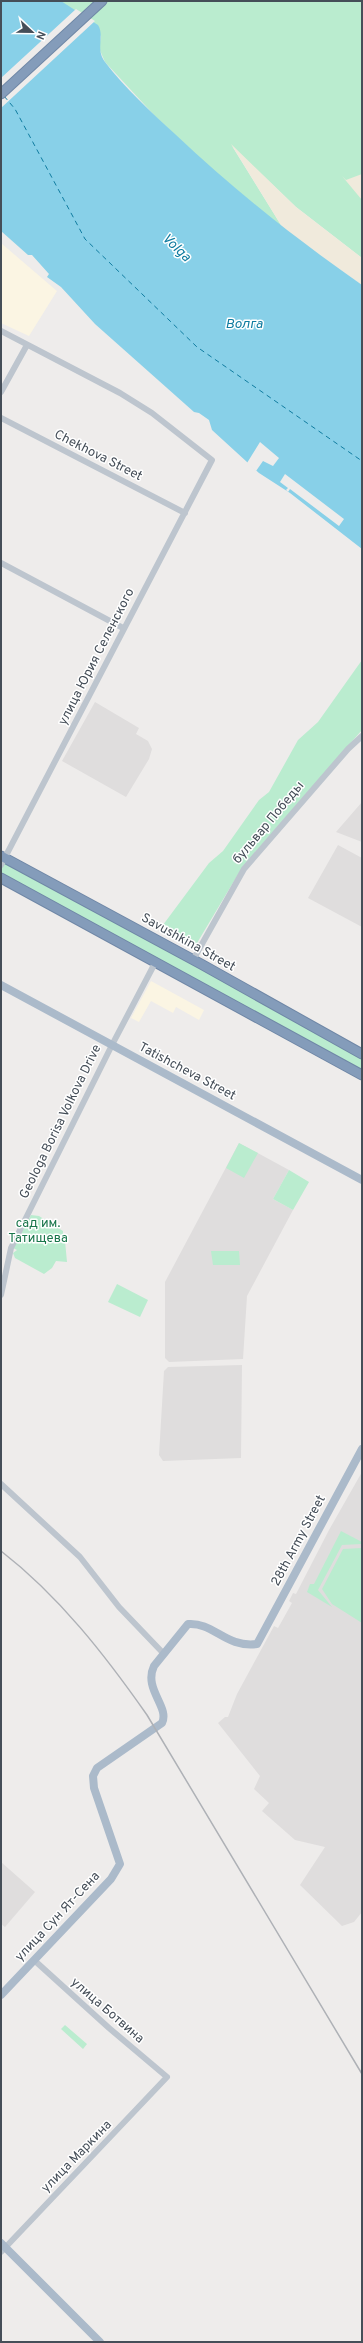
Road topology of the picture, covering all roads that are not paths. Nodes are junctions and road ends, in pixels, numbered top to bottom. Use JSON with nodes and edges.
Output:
{"nodes":[{"id":1,"x":102,"y":1,"type":"edge"},
{"id":2,"x":1,"y":94,"type":"edge"},
{"id":3,"x":1,"y":331,"type":"edge"},
{"id":4,"x":27,"y":345,"type":"junction"},
{"id":5,"x":1,"y":392,"type":"edge"},
{"id":6,"x":1,"y":418,"type":"edge"},
{"id":7,"x":185,"y":513,"type":"junction"},
{"id":8,"x":1,"y":563,"type":"edge"},
{"id":9,"x":123,"y":628,"type":"junction"},
{"id":10,"x":362,"y":736,"type":"edge"},
{"id":11,"x":2,"y":859,"type":"edge"},
{"id":12,"x":1,"y":878,"type":"edge"},
{"id":13,"x":193,"y":960,"type":"junction"},
{"id":14,"x":155,"y":964,"type":"junction"},
{"id":15,"x":1,"y":985,"type":"edge"},
{"id":16,"x":112,"y":1045,"type":"junction"},
{"id":17,"x":362,"y":1054,"type":"edge"},
{"id":18,"x":362,"y":1075,"type":"edge"},
{"id":19,"x":362,"y":1180,"type":"edge"},
{"id":20,"x":1,"y":1295,"type":"edge"},
{"id":21,"x":362,"y":1449,"type":"edge"},
{"id":22,"x":1,"y":1484,"type":"edge"},
{"id":23,"x":164,"y":1654,"type":"junction"},
{"id":24,"x":34,"y":1960,"type":"junction"},
{"id":25,"x":1,"y":1994,"type":"edge"},
{"id":26,"x":167,"y":2077,"type":"joint"},
{"id":27,"x":3,"y":2247,"type":"edge"},
{"id":28,"x":100,"y":2342,"type":"edge"}],
"edges":[{"from":1,"to":2,"type":"highway"},
{"from":3,"to":4,"type":"street"},
{"from":4,"to":5,"type":"street"},
{"from":4,"to":7,"type":"street","name":"улица Юрия Селенского"},
{"from":6,"to":7,"type":"street","name":"Chekhova Street"},
{"from":7,"to":9,"type":"street","name":"улица Юрия Селенского"},
{"from":8,"to":9,"type":"street"},
{"from":9,"to":11,"type":"street","name":"улица Юрия Селенского"},
{"from":10,"to":13,"type":"street","name":"бульвар Победы"},
{"from":11,"to":13,"type":"highway","name":"Savushkina Street"},
{"from":12,"to":14,"type":"highway"},
{"from":13,"to":17,"type":"highway","name":"Savushkina Street"},
{"from":14,"to":16,"type":"street","name":"Geologa Borisa Volkova Drive"},
{"from":14,"to":18,"type":"highway"},
{"from":15,"to":16,"type":"main road","name":"Tatishcheva Street"},
{"from":16,"to":19,"type":"main road","name":"Tatishcheva Street"},
{"from":16,"to":20,"type":"street","name":"Geologa Borisa Volkova Drive"},
{"from":21,"to":23,"type":"main road","name":"28th Army Street"},
{"from":22,"to":23,"type":"street"},
{"from":23,"to":24,"type":"main road","name":"улица Сун Ят-Сена"},
{"from":24,"to":25,"type":"main road","name":"улица Сун Ят-Сена"},
{"from":24,"to":26,"type":"street","name":"улица Ботвина"},
{"from":26,"to":27,"type":"street","name":"улица Маркина"},
{"from":27,"to":28,"type":"main road"}]}
